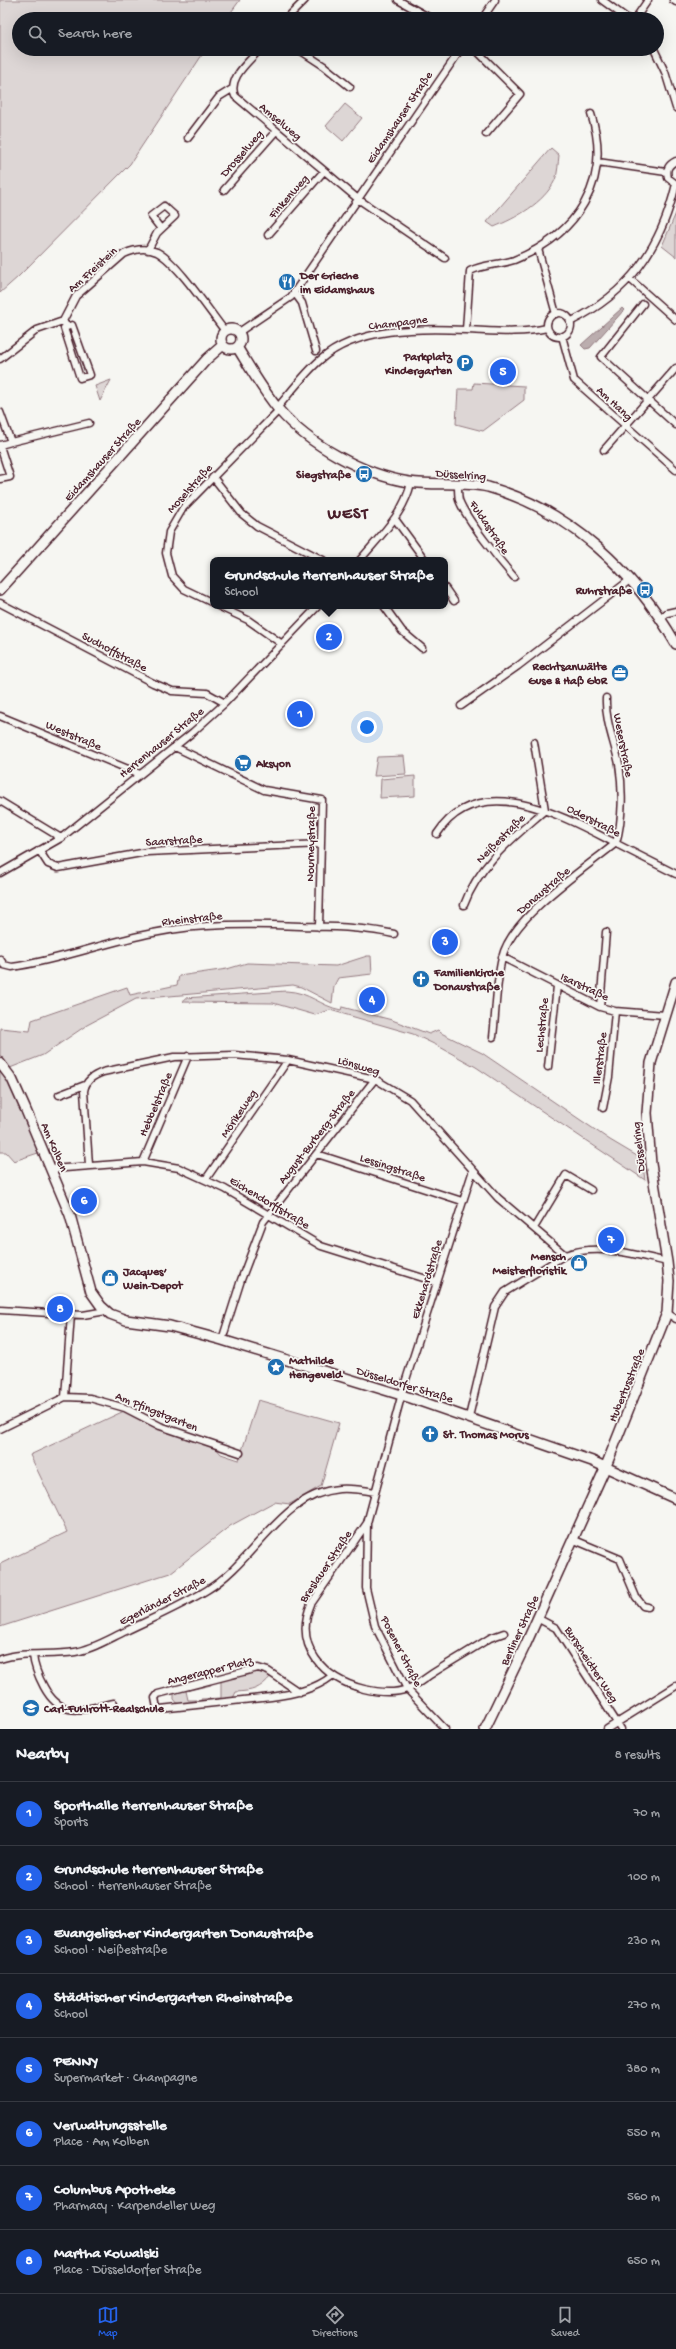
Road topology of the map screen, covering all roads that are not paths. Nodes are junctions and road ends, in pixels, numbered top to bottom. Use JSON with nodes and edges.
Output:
{"nodes":[{"id":1,"x":305,"y":0,"type":"edge"},
{"id":2,"x":398,"y":0,"type":"edge"},
{"id":3,"x":495,"y":0,"type":"edge"},
{"id":4,"x":602,"y":0,"type":"edge"},
{"id":5,"x":648,"y":0,"type":"edge"},
{"id":6,"x":673,"y":0,"type":"edge"},
{"id":7,"x":676,"y":2,"type":"edge"},
{"id":8,"x":293,"y":12,"type":"edge"},
{"id":9,"x":419,"y":12,"type":"edge"},
{"id":10,"x":487,"y":12,"type":"edge"},
{"id":11,"x":618,"y":12,"type":"edge"},
{"id":12,"x":640,"y":12,"type":"edge"},
{"id":13,"x":254,"y":56,"type":"edge"},
{"id":14,"x":309,"y":56,"type":"edge"},
{"id":15,"x":456,"y":56,"type":"edge"},
{"id":16,"x":481,"y":56,"type":"edge"},
{"id":17,"x":657,"y":56,"type":"edge"},
{"id":18,"x":350,"y":87,"type":"dead end"},
{"id":19,"x":232,"y":89,"type":"junction"},
{"id":20,"x":676,"y":108,"type":"edge"},
{"id":21,"x":591,"y":114,"type":"dead end"},
{"id":22,"x":276,"y":131,"type":"junction"},
{"id":23,"x":486,"y":134,"type":"dead end"},
{"id":24,"x":188,"y":138,"type":"dead end"},
{"id":25,"x":676,"y":161,"type":"edge"},
{"id":26,"x":598,"y":162,"type":"junction"},
{"id":27,"x":324,"y":171,"type":"junction"},
{"id":28,"x":666,"y":172,"type":"junction"},
{"id":29,"x":676,"y":184,"type":"edge"},
{"id":30,"x":224,"y":190,"type":"dead end"},
{"id":31,"x":358,"y":199,"type":"junction"},
{"id":32,"x":161,"y":229,"type":"dead end"},
{"id":33,"x":268,"y":235,"type":"dead end"},
{"id":34,"x":538,"y":248,"type":"junction"},
{"id":35,"x":148,"y":250,"type":"junction"},
{"id":36,"x":445,"y":258,"type":"dead end"},
{"id":37,"x":630,"y":279,"type":"junction"},
{"id":38,"x":294,"y":292,"type":"junction"},
{"id":39,"x":643,"y":304,"type":"dead end"},
{"id":40,"x":556,"y":314,"type":"junction"},
{"id":41,"x":676,"y":320,"type":"edge"},
{"id":42,"x":63,"y":321,"type":"junction"},
{"id":43,"x":570,"y":322,"type":"junction"},
{"id":44,"x":67,"y":327,"type":"junction"},
{"id":45,"x":547,"y":328,"type":"junction"},
{"id":46,"x":466,"y":330,"type":"junction"},
{"id":47,"x":224,"y":331,"type":"junction"},
{"id":48,"x":239,"y":332,"type":"junction"},
{"id":49,"x":562,"y":336,"type":"junction"},
{"id":50,"x":223,"y":345,"type":"junction"},
{"id":51,"x":237,"y":347,"type":"junction"},
{"id":52,"x":316,"y":351,"type":"dead end"},
{"id":53,"x":0,"y":359,"type":"edge"},
{"id":54,"x":676,"y":368,"type":"edge"},
{"id":55,"x":648,"y":399,"type":"junction"},
{"id":56,"x":278,"y":409,"type":"junction"},
{"id":57,"x":0,"y":412,"type":"edge"},
{"id":58,"x":89,"y":424,"type":"dead end"},
{"id":59,"x":676,"y":425,"type":"edge"},
{"id":60,"x":2,"y":426,"type":"edge"},
{"id":61,"x":624,"y":426,"type":"junction"},
{"id":62,"x":11,"y":442,"type":"junction"},
{"id":63,"x":0,"y":446,"type":"edge"},
{"id":64,"x":604,"y":450,"type":"dead end"},
{"id":65,"x":3,"y":467,"type":"edge"},
{"id":66,"x":676,"y":470,"type":"edge"},
{"id":67,"x":214,"y":477,"type":"junction"},
{"id":68,"x":0,"y":479,"type":"edge"},
{"id":69,"x":411,"y":482,"type":"junction"},
{"id":70,"x":458,"y":485,"type":"junction"},
{"id":71,"x":395,"y":519,"type":"junction"},
{"id":72,"x":317,"y":557,"type":"edge"},
{"id":73,"x":363,"y":557,"type":"edge"},
{"id":74,"x":423,"y":557,"type":"edge"},
{"id":75,"x":514,"y":577,"type":"dead end"},
{"id":76,"x":630,"y":579,"type":"junction"},
{"id":77,"x":0,"y":590,"type":"edge"},
{"id":78,"x":448,"y":592,"type":"edge"},
{"id":79,"x":454,"y":601,"type":"dead end"},
{"id":80,"x":210,"y":602,"type":"edge"},
{"id":81,"x":0,"y":603,"type":"edge"},
{"id":82,"x":224,"y":609,"type":"edge"},
{"id":83,"x":315,"y":609,"type":"edge"},
{"id":84,"x":386,"y":609,"type":"edge"},
{"id":85,"x":676,"y":611,"type":"edge"},
{"id":86,"x":661,"y":618,"type":"junction"},
{"id":87,"x":282,"y":644,"type":"junction"},
{"id":88,"x":676,"y":644,"type":"edge"},
{"id":89,"x":422,"y":648,"type":"dead end"},
{"id":90,"x":606,"y":698,"type":"dead end"},
{"id":91,"x":225,"y":703,"type":"junction"},
{"id":92,"x":461,"y":706,"type":"dead end"},
{"id":93,"x":0,"y":716,"type":"edge"},
{"id":94,"x":534,"y":742,"type":"dead end"},
{"id":95,"x":175,"y":747,"type":"junction"},
{"id":96,"x":140,"y":774,"type":"junction"},
{"id":97,"x":0,"y":801,"type":"edge"},
{"id":98,"x":545,"y":810,"type":"junction"},
{"id":99,"x":437,"y":834,"type":"dead end"},
{"id":100,"x":61,"y":838,"type":"junction"},
{"id":101,"x":616,"y":843,"type":"junction"},
{"id":102,"x":321,"y":844,"type":"junction"},
{"id":103,"x":39,"y":850,"type":"junction"},
{"id":104,"x":0,"y":873,"type":"edge"},
{"id":105,"x":676,"y":874,"type":"edge"},
{"id":106,"x":464,"y":905,"type":"dead end"},
{"id":107,"x":319,"y":926,"type":"junction"},
{"id":108,"x":606,"y":932,"type":"dead end"},
{"id":109,"x":394,"y":934,"type":"dead end"},
{"id":110,"x":502,"y":956,"type":"junction"},
{"id":111,"x":0,"y":958,"type":"edge"},
{"id":112,"x":676,"y":982,"type":"edge"},
{"id":113,"x":557,"y":986,"type":"junction"},
{"id":114,"x":600,"y":1007,"type":"junction"},
{"id":115,"x":615,"y":1011,"type":"junction"},
{"id":116,"x":665,"y":1015,"type":"junction"},
{"id":117,"x":493,"y":1037,"type":"dead end"},
{"id":118,"x":188,"y":1056,"type":"junction"},
{"id":119,"x":288,"y":1060,"type":"junction"},
{"id":120,"x":0,"y":1063,"type":"edge"},
{"id":121,"x":548,"y":1067,"type":"dead end"},
{"id":122,"x":375,"y":1078,"type":"junction"},
{"id":123,"x":85,"y":1085,"type":"junction"},
{"id":124,"x":59,"y":1095,"type":"dead end"},
{"id":125,"x":603,"y":1108,"type":"dead end"},
{"id":126,"x":317,"y":1154,"type":"junction"},
{"id":127,"x":143,"y":1162,"type":"junction"},
{"id":128,"x":89,"y":1166,"type":"junction"},
{"id":129,"x":52,"y":1169,"type":"junction"},
{"id":130,"x":473,"y":1170,"type":"junction"},
{"id":131,"x":206,"y":1179,"type":"junction"},
{"id":132,"x":591,"y":1190,"type":"dead end"},
{"id":133,"x":462,"y":1201,"type":"junction"},
{"id":134,"x":269,"y":1214,"type":"junction"},
{"id":135,"x":534,"y":1228,"type":"junction"},
{"id":136,"x":565,"y":1254,"type":"junction"},
{"id":137,"x":667,"y":1262,"type":"junction"},
{"id":138,"x":436,"y":1282,"type":"junction"},
{"id":139,"x":0,"y":1310,"type":"edge"},
{"id":140,"x":106,"y":1311,"type":"junction"},
{"id":141,"x":667,"y":1313,"type":"junction"},
{"id":142,"x":71,"y":1314,"type":"junction"},
{"id":143,"x":676,"y":1319,"type":"edge"},
{"id":144,"x":222,"y":1340,"type":"junction"},
{"id":145,"x":402,"y":1395,"type":"junction"},
{"id":146,"x":65,"y":1397,"type":"junction"},
{"id":147,"x":470,"y":1417,"type":"junction"},
{"id":148,"x":0,"y":1429,"type":"edge"},
{"id":149,"x":240,"y":1453,"type":"dead end"},
{"id":150,"x":606,"y":1466,"type":"junction"},
{"id":151,"x":375,"y":1492,"type":"junction"},
{"id":152,"x":676,"y":1499,"type":"edge"},
{"id":153,"x":367,"y":1523,"type":"junction"},
{"id":154,"x":572,"y":1539,"type":"junction"},
{"id":155,"x":648,"y":1607,"type":"dead end"},
{"id":156,"x":537,"y":1618,"type":"junction"},
{"id":157,"x":504,"y":1633,"type":"dead end"},
{"id":158,"x":33,"y":1654,"type":"junction"},
{"id":159,"x":0,"y":1659,"type":"edge"},
{"id":160,"x":332,"y":1676,"type":"junction"},
{"id":161,"x":676,"y":1686,"type":"edge"},
{"id":162,"x":407,"y":1690,"type":"junction"},
{"id":163,"x":299,"y":1692,"type":"junction"},
{"id":164,"x":114,"y":1703,"type":"dead end"},
{"id":165,"x":617,"y":1723,"type":"junction"},
{"id":166,"x":445,"y":1729,"type":"edge"},
{"id":167,"x":485,"y":1729,"type":"edge"},
{"id":168,"x":607,"y":1729,"type":"edge"},
{"id":169,"x":621,"y":1729,"type":"edge"}],
"edges":[{"from":1,"to":8,"type":"street"},
{"from":2,"to":9,"type":"street"},
{"from":3,"to":10,"type":"street"},
{"from":4,"to":11,"type":"street"},
{"from":5,"to":12,"type":"street"},
{"from":6,"to":7,"type":"street"},
{"from":13,"to":19,"type":"street"},
{"from":14,"to":18,"type":"street"},
{"from":15,"to":31,"type":"street","name":"Eidamshauser Straße"},
{"from":16,"to":23,"type":"street"},
{"from":17,"to":20,"type":"street"},
{"from":19,"to":22,"type":"street","name":"Amselweg"},
{"from":19,"to":24,"type":"street"},
{"from":21,"to":26,"type":"street"},
{"from":22,"to":27,"type":"street","name":"Amselweg"},
{"from":22,"to":30,"type":"street","name":"Drosselweg"},
{"from":25,"to":28,"type":"street"},
{"from":26,"to":28,"type":"street"},
{"from":26,"to":34,"type":"street"},
{"from":27,"to":31,"type":"street","name":"Amselweg"},
{"from":27,"to":33,"type":"street","name":"Finkenweg"},
{"from":28,"to":29,"type":"street"},
{"from":29,"to":37,"type":"street"},
{"from":31,"to":36,"type":"street"},
{"from":31,"to":38,"type":"street","name":"Eidamshauser Straße"},
{"from":32,"to":35,"type":"street"},
{"from":34,"to":40,"type":"street"},
{"from":34,"to":46,"type":"street"},
{"from":35,"to":42,"type":"street","name":"Am Freistein"},
{"from":35,"to":47,"type":"street"},
{"from":37,"to":41,"type":"street"},
{"from":37,"to":43,"type":"street"},
{"from":38,"to":48,"type":"street","name":"Eidamshauser Straße"},
{"from":38,"to":52,"type":"street"},
{"from":39,"to":55,"type":"street"},
{"from":40,"to":43,"type":"street"},
{"from":40,"to":45,"type":"street"},
{"from":42,"to":44,"type":"street"},
{"from":42,"to":53,"type":"street"},
{"from":43,"to":49,"type":"street"},
{"from":44,"to":44,"type":"street"},
{"from":45,"to":46,"type":"street","name":"Champagne"},
{"from":45,"to":49,"type":"street"},
{"from":46,"to":56,"type":"street","name":"Champagne"},
{"from":47,"to":48,"type":"street"},
{"from":47,"to":50,"type":"street"},
{"from":48,"to":51,"type":"street"},
{"from":49,"to":61,"type":"street","name":"Am Hang"},
{"from":50,"to":51,"type":"street"},
{"from":50,"to":77,"type":"street","name":"Eidamshauser Straße"},
{"from":51,"to":56,"type":"street","name":"Düsselring"},
{"from":54,"to":55,"type":"street"},
{"from":55,"to":59,"type":"street"},
{"from":55,"to":61,"type":"street"},
{"from":56,"to":67,"type":"street","name":"Moselstraße"},
{"from":56,"to":69,"type":"street","name":"Düsselring"},
{"from":57,"to":60,"type":"street"},
{"from":58,"to":62,"type":"street"},
{"from":60,"to":62,"type":"street"},
{"from":61,"to":64,"type":"street"},
{"from":61,"to":66,"type":"street","name":"Am Hang"},
{"from":62,"to":63,"type":"street"},
{"from":63,"to":65,"type":"street"},
{"from":65,"to":68,"type":"street"},
{"from":67,"to":72,"type":"street"},
{"from":67,"to":80,"type":"street","name":"Moselstraße"},
{"from":69,"to":70,"type":"street","name":"Düsselring"},
{"from":69,"to":71,"type":"street"},
{"from":70,"to":75,"type":"street","name":"Fuldastraße"},
{"from":70,"to":76,"type":"street","name":"Düsselring"},
{"from":71,"to":73,"type":"street"},
{"from":71,"to":74,"type":"street"},
{"from":76,"to":86,"type":"street","name":"Düsselring"},
{"from":76,"to":92,"type":"street"},
{"from":78,"to":79,"type":"street"},
{"from":81,"to":91,"type":"street","name":"Sudhoffstraße"},
{"from":82,"to":87,"type":"street"},
{"from":83,"to":87,"type":"street","name":"Herrenhauser Straße"},
{"from":84,"to":89,"type":"street"},
{"from":85,"to":86,"type":"street"},
{"from":86,"to":88,"type":"street","name":"Düsselring"},
{"from":87,"to":91,"type":"street","name":"Herrenhauser Straße"},
{"from":90,"to":101,"type":"street","name":"Weserstraße"},
{"from":91,"to":95,"type":"street","name":"Herrenhauser Straße"},
{"from":93,"to":96,"type":"street","name":"Weststraße"},
{"from":94,"to":98,"type":"street"},
{"from":95,"to":96,"type":"street","name":"Herrenhauser Straße"},
{"from":95,"to":102,"type":"street","name":"Nourneystraße"},
{"from":96,"to":100,"type":"street","name":"Herrenhauser Straße"},
{"from":97,"to":100,"type":"street"},
{"from":98,"to":99,"type":"street","name":"Oderstraße"},
{"from":98,"to":101,"type":"street","name":"Oderstraße"},
{"from":98,"to":106,"type":"street","name":"Neißestraße"},
{"from":100,"to":103,"type":"street","name":"Herrenhauser Straße"},
{"from":101,"to":105,"type":"street","name":"Oderstraße"},
{"from":101,"to":110,"type":"street","name":"Donaustraße"},
{"from":102,"to":103,"type":"street","name":"Saarstraße"},
{"from":102,"to":107,"type":"street","name":"Nourneystraße"},
{"from":103,"to":104,"type":"street","name":"Herrenhauser Straße"},
{"from":107,"to":109,"type":"street","name":"Rheinstraße"},
{"from":107,"to":111,"type":"street","name":"Rheinstraße"},
{"from":108,"to":114,"type":"street"},
{"from":110,"to":113,"type":"street","name":"Isarstraße"},
{"from":110,"to":117,"type":"street","name":"Donaustraße"},
{"from":112,"to":116,"type":"street","name":"Düsselring"},
{"from":113,"to":114,"type":"street","name":"Isarstraße"},
{"from":113,"to":121,"type":"street","name":"Lechstraße"},
{"from":114,"to":115,"type":"street","name":"Isarstraße"},
{"from":115,"to":116,"type":"street","name":"Isarstraße"},
{"from":115,"to":125,"type":"street","name":"Illerstraße"},
{"from":116,"to":137,"type":"street","name":"Düsselring"},
{"from":118,"to":119,"type":"street","name":"Lönsweg"},
{"from":118,"to":123,"type":"street","name":"Lönsweg"},
{"from":118,"to":127,"type":"street","name":"Hebbelstraße"},
{"from":119,"to":122,"type":"street","name":"Lönsweg"},
{"from":119,"to":131,"type":"street","name":"Mörikeweg"},
{"from":120,"to":129,"type":"street","name":"Am Kolben"},
{"from":122,"to":126,"type":"street","name":"August-Burberg-Straße"},
{"from":122,"to":130,"type":"street","name":"Lönsweg"},
{"from":123,"to":124,"type":"street","name":"Lönsweg"},
{"from":123,"to":128,"type":"street"},
{"from":126,"to":133,"type":"street","name":"Lessingstraße"},
{"from":126,"to":134,"type":"street","name":"August-Burberg-Straße"},
{"from":127,"to":128,"type":"street","name":"Eichendorffstraße"},
{"from":127,"to":131,"type":"street","name":"Eichendorffstraße"},
{"from":128,"to":129,"type":"street"},
{"from":129,"to":140,"type":"street","name":"Am Kolben"},
{"from":130,"to":133,"type":"street","name":"Ekkehardstraße"},
{"from":130,"to":135,"type":"street","name":"Lönsweg"},
{"from":131,"to":134,"type":"street","name":"Eichendorffstraße"},
{"from":132,"to":135,"type":"street"},
{"from":133,"to":138,"type":"street","name":"Ekkehardstraße"},
{"from":134,"to":138,"type":"street","name":"Eichendorffstraße"},
{"from":134,"to":144,"type":"street","name":"August-Burberg-Straße"},
{"from":135,"to":136,"type":"street","name":"Lönsweg"},
{"from":136,"to":137,"type":"street"},
{"from":136,"to":147,"type":"street"},
{"from":137,"to":141,"type":"street","name":"Düsselring"},
{"from":138,"to":145,"type":"street","name":"Ekkehardstraße"},
{"from":139,"to":142,"type":"street"},
{"from":140,"to":142,"type":"street"},
{"from":140,"to":144,"type":"street","name":"Düsseldorfer Straße"},
{"from":141,"to":143,"type":"street"},
{"from":141,"to":150,"type":"street","name":"Hubertusstraße"},
{"from":142,"to":146,"type":"street"},
{"from":144,"to":145,"type":"street","name":"Düsseldorfer Straße"},
{"from":145,"to":147,"type":"street","name":"Düsseldorfer Straße"},
{"from":145,"to":151,"type":"street","name":"Breslauer Straße"},
{"from":146,"to":148,"type":"street"},
{"from":146,"to":149,"type":"street","name":"Am Pfingstgarten"},
{"from":147,"to":150,"type":"street","name":"Düsseldorfer Straße"},
{"from":150,"to":152,"type":"street","name":"Düsseldorfer Straße"},
{"from":150,"to":154,"type":"street","name":"Berliner Straße"},
{"from":151,"to":153,"type":"street","name":"Breslauer Straße"},
{"from":151,"to":158,"type":"street","name":"Egerländer Straße"},
{"from":153,"to":160,"type":"street","name":"Breslauer Straße"},
{"from":153,"to":162,"type":"street","name":"Posener Straße"},
{"from":154,"to":155,"type":"street"},
{"from":154,"to":156,"type":"street","name":"Berliner Straße"},
{"from":156,"to":165,"type":"street","name":"Burscheidter Weg"},
{"from":156,"to":167,"type":"street","name":"Berliner Straße"},
{"from":157,"to":162,"type":"street"},
{"from":158,"to":159,"type":"street","name":"Egerländer Straße"},
{"from":158,"to":164,"type":"street"},
{"from":160,"to":162,"type":"street","name":"Breslauer Straße"},
{"from":160,"to":163,"type":"street","name":"Angerapper Platz"},
{"from":161,"to":165,"type":"street"},
{"from":162,"to":166,"type":"street","name":"Posener Straße"},
{"from":163,"to":163,"type":"street","name":"Angerapper Platz"},
{"from":165,"to":168,"type":"street"},
{"from":165,"to":169,"type":"street","name":"Burscheidter Weg"}]}
